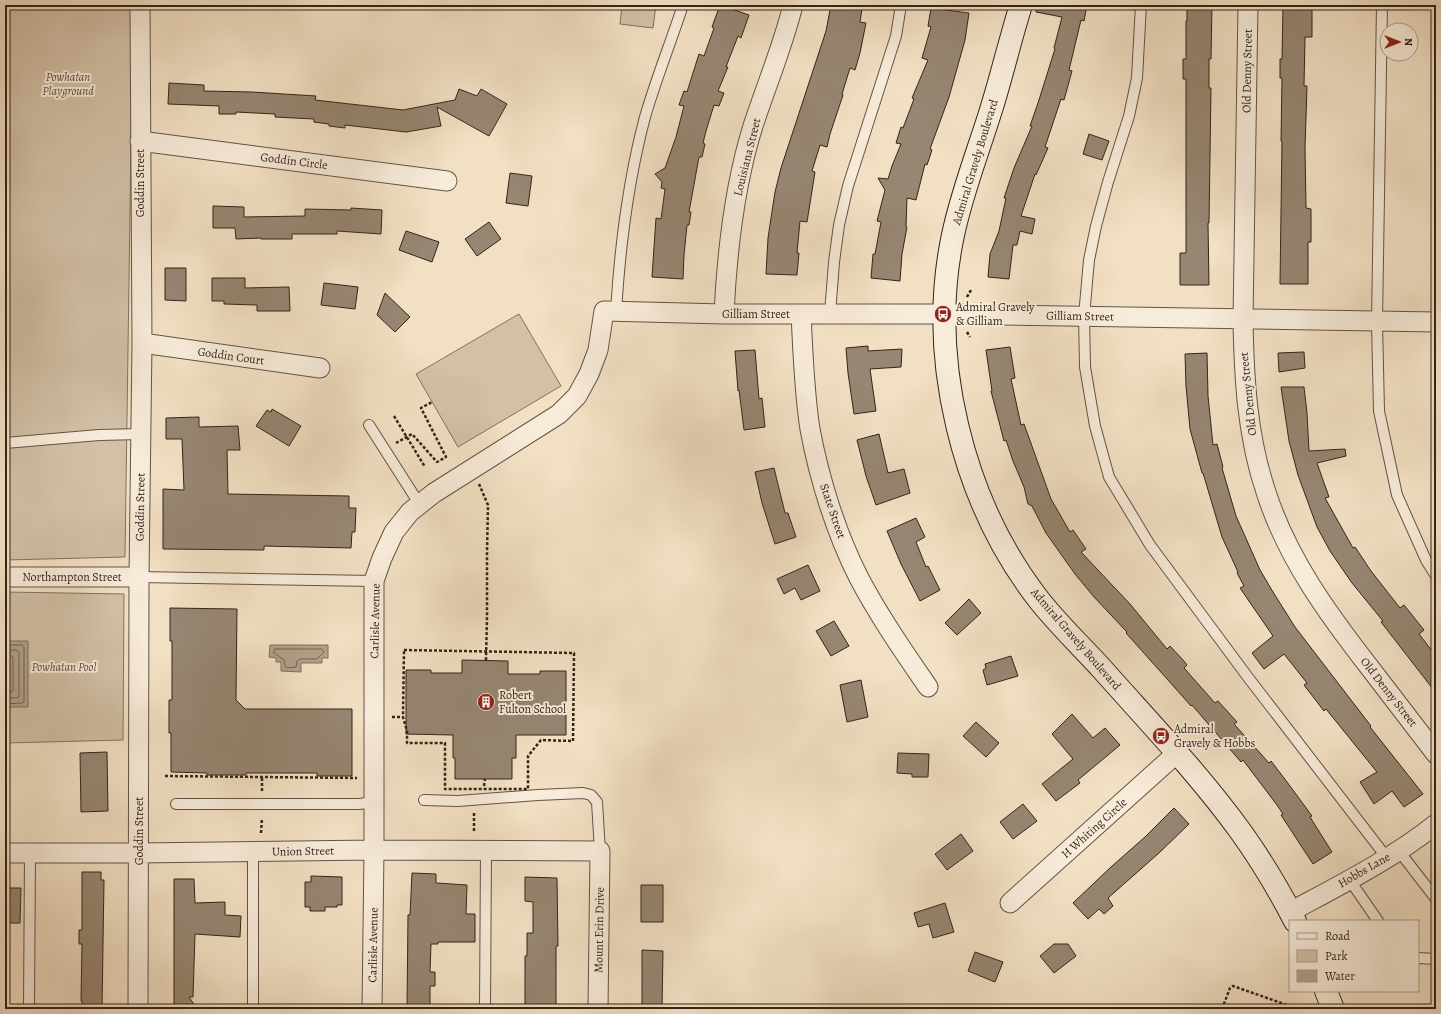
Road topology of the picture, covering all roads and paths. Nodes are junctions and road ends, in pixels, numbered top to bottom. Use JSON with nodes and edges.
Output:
{"nodes":[{"id":1,"x":140,"y":5,"type":"edge"},
{"id":2,"x":683,"y":5,"type":"edge"},
{"id":3,"x":793,"y":5,"type":"edge"},
{"id":4,"x":901,"y":5,"type":"edge"},
{"id":5,"x":1011,"y":5,"type":"edge"},
{"id":6,"x":1021,"y":5,"type":"edge"},
{"id":7,"x":1141,"y":5,"type":"edge"},
{"id":8,"x":1248,"y":5,"type":"edge"},
{"id":9,"x":1382,"y":5,"type":"edge"},
{"id":10,"x":1011,"y":37,"type":"junction"},
{"id":11,"x":140,"y":141,"type":"junction"},
{"id":12,"x":447,"y":181,"type":"dead end"},
{"id":13,"x":971,"y":290,"type":"dead end"},
{"id":14,"x":966,"y":297,"type":"dead end"},
{"id":15,"x":610,"y":311,"type":"junction"},
{"id":16,"x":724,"y":314,"type":"junction"},
{"id":17,"x":801,"y":314,"type":"junction"},
{"id":18,"x":830,"y":314,"type":"junction"},
{"id":19,"x":943,"y":314,"type":"junction"},
{"id":20,"x":1084,"y":316,"type":"junction"},
{"id":21,"x":1243,"y":320,"type":"junction"},
{"id":22,"x":1377,"y":322,"type":"junction"},
{"id":23,"x":1436,"y":322,"type":"edge"},
{"id":24,"x":142,"y":343,"type":"junction"},
{"id":25,"x":320,"y":368,"type":"dead end"},
{"id":26,"x":432,"y":402,"type":"dead end"},
{"id":27,"x":394,"y":416,"type":"dead end"},
{"id":28,"x":369,"y":425,"type":"dead end"},
{"id":29,"x":141,"y":434,"type":"junction"},
{"id":30,"x":406,"y":437,"type":"junction"},
{"id":31,"x":5,"y":442,"type":"edge"},
{"id":32,"x":425,"y":467,"type":"dead end"},
{"id":33,"x":477,"y":480,"type":"dead end"},
{"id":34,"x":420,"y":505,"type":"junction"},
{"id":35,"x":1436,"y":576,"type":"edge"},
{"id":36,"x":5,"y":577,"type":"edge"},
{"id":37,"x":139,"y":577,"type":"junction"},
{"id":38,"x":374,"y":581,"type":"junction"},
{"id":39,"x":486,"y":652,"type":"junction"},
{"id":40,"x":486,"y":660,"type":"dead end"},
{"id":41,"x":928,"y":687,"type":"dead end"},
{"id":42,"x":389,"y":717,"type":"dead end"},
{"id":43,"x":403,"y":717,"type":"junction"},
{"id":44,"x":1177,"y":753,"type":"junction"},
{"id":45,"x":1436,"y":754,"type":"edge"},
{"id":46,"x":165,"y":776,"type":"dead end"},
{"id":47,"x":262,"y":777,"type":"junction"},
{"id":48,"x":359,"y":778,"type":"dead end"},
{"id":49,"x":262,"y":794,"type":"dead end"},
{"id":50,"x":424,"y":800,"type":"dead end"},
{"id":51,"x":374,"y":802,"type":"junction"},
{"id":52,"x":176,"y":804,"type":"dead end"},
{"id":53,"x":474,"y":809,"type":"dead end"},
{"id":54,"x":262,"y":813,"type":"dead end"},
{"id":55,"x":1436,"y":824,"type":"edge"},
{"id":56,"x":474,"y":831,"type":"dead end"},
{"id":57,"x":261,"y":833,"type":"dead end"},
{"id":58,"x":374,"y":850,"type":"junction"},
{"id":59,"x":486,"y":850,"type":"junction"},
{"id":60,"x":600,"y":851,"type":"junction"},
{"id":61,"x":253,"y":852,"type":"junction"},
{"id":62,"x":5,"y":853,"type":"edge"},
{"id":63,"x":30,"y":853,"type":"junction"},
{"id":64,"x":139,"y":853,"type":"junction"},
{"id":65,"x":1392,"y":854,"type":"junction"},
{"id":66,"x":1349,"y":879,"type":"junction"},
{"id":67,"x":1436,"y":899,"type":"edge"},
{"id":68,"x":1010,"y":903,"type":"dead end"},
{"id":69,"x":1292,"y":916,"type":"edge"},
{"id":70,"x":1377,"y":920,"type":"edge"},
{"id":71,"x":1419,"y":958,"type":"edge"},
{"id":72,"x":1436,"y":959,"type":"edge"},
{"id":73,"x":1326,"y":992,"type":"edge"},
{"id":74,"x":30,"y":1009,"type":"edge"},
{"id":75,"x":138,"y":1009,"type":"edge"},
{"id":76,"x":253,"y":1009,"type":"edge"},
{"id":77,"x":372,"y":1009,"type":"edge"},
{"id":78,"x":484,"y":1009,"type":"edge"},
{"id":79,"x":598,"y":1009,"type":"edge"},
{"id":80,"x":1222,"y":1009,"type":"edge"},
{"id":81,"x":1285,"y":1009,"type":"edge"},
{"id":82,"x":1332,"y":1009,"type":"edge"}],
"edges":[{"from":1,"to":11,"type":"street","name":"Goddin Street"},
{"from":2,"to":15,"type":"lane"},
{"from":3,"to":16,"type":"street","name":"Louisiana Street"},
{"from":4,"to":18,"type":"lane"},
{"from":5,"to":10,"type":"street","name":"Admiral Gravely Boulevard"},
{"from":6,"to":10,"type":"street","name":"Admiral Gravely Boulevard"},
{"from":7,"to":20,"type":"lane"},
{"from":8,"to":21,"type":"street","name":"Old Denny Street"},
{"from":9,"to":22,"type":"lane"},
{"from":10,"to":19,"type":"street","name":"Admiral Gravely Boulevard"},
{"from":11,"to":12,"type":"street","name":"Goddin Circle"},
{"from":11,"to":24,"type":"street","name":"Goddin Street"},
{"from":13,"to":14,"type":"path"},
{"from":15,"to":16,"type":"street","name":"Gilliam Street"},
{"from":15,"to":34,"type":"street","name":"Carlisle Avenue"},
{"from":16,"to":17,"type":"street","name":"Gilliam Street"},
{"from":17,"to":18,"type":"street","name":"Gilliam Street"},
{"from":17,"to":41,"type":"street","name":"State Street"},
{"from":18,"to":19,"type":"street","name":"Gilliam Street"},
{"from":19,"to":20,"type":"street","name":"Gilliam Street"},
{"from":19,"to":44,"type":"street","name":"Admiral Gravely Boulevard"},
{"from":20,"to":21,"type":"street","name":"Gilliam Street"},
{"from":20,"to":65,"type":"lane"},
{"from":21,"to":22,"type":"street","name":"Gilliam Street"},
{"from":21,"to":45,"type":"street","name":"Old Denny Street"},
{"from":22,"to":23,"type":"street","name":"Gilliam Street"},
{"from":22,"to":35,"type":"lane"},
{"from":24,"to":25,"type":"street","name":"Goddin Court"},
{"from":24,"to":29,"type":"street","name":"Goddin Street"},
{"from":26,"to":30,"type":"path"},
{"from":27,"to":30,"type":"path"},
{"from":28,"to":34,"type":"lane"},
{"from":29,"to":31,"type":"lane"},
{"from":29,"to":37,"type":"street","name":"Goddin Street"},
{"from":30,"to":32,"type":"path"},
{"from":33,"to":39,"type":"path"},
{"from":34,"to":38,"type":"street","name":"Carlisle Avenue"},
{"from":36,"to":37,"type":"street","name":"Northampton Street"},
{"from":37,"to":38,"type":"lane"},
{"from":37,"to":64,"type":"street","name":"Goddin Street"},
{"from":38,"to":51,"type":"street","name":"Carlisle Avenue"},
{"from":39,"to":40,"type":"path"},
{"from":39,"to":43,"type":"path"},
{"from":39,"to":43,"type":"path"},
{"from":42,"to":43,"type":"path"},
{"from":44,"to":68,"type":"street","name":"H Whiting Circle"},
{"from":44,"to":69,"type":"street","name":"Admiral Gravely Boulevard"},
{"from":46,"to":47,"type":"path"},
{"from":47,"to":48,"type":"path"},
{"from":47,"to":49,"type":"path"},
{"from":50,"to":60,"type":"lane"},
{"from":51,"to":52,"type":"lane"},
{"from":51,"to":58,"type":"street","name":"Carlisle Avenue"},
{"from":53,"to":56,"type":"path"},
{"from":54,"to":57,"type":"path"},
{"from":55,"to":65,"type":"street","name":"Hobbs Lane"},
{"from":58,"to":59,"type":"street","name":"Union Street"},
{"from":58,"to":61,"type":"street","name":"Union Street"},
{"from":58,"to":77,"type":"street","name":"Carlisle Avenue"},
{"from":59,"to":60,"type":"street","name":"Union Street"},
{"from":59,"to":78,"type":"lane"},
{"from":60,"to":79,"type":"street","name":"Mount Erin Drive"},
{"from":61,"to":64,"type":"street","name":"Union Street"},
{"from":61,"to":76,"type":"lane"},
{"from":62,"to":63,"type":"street","name":"Union Street"},
{"from":63,"to":64,"type":"street","name":"Union Street"},
{"from":63,"to":74,"type":"lane"},
{"from":64,"to":75,"type":"street","name":"Goddin Street"},
{"from":65,"to":66,"type":"street","name":"Hobbs Lane"},
{"from":65,"to":67,"type":"lane"},
{"from":66,"to":69,"type":"street","name":"Hobbs Lane"},
{"from":66,"to":70,"type":"lane"},
{"from":71,"to":72,"type":"lane"},
{"from":73,"to":82,"type":"street"},
{"from":80,"to":81,"type":"path"}]}
